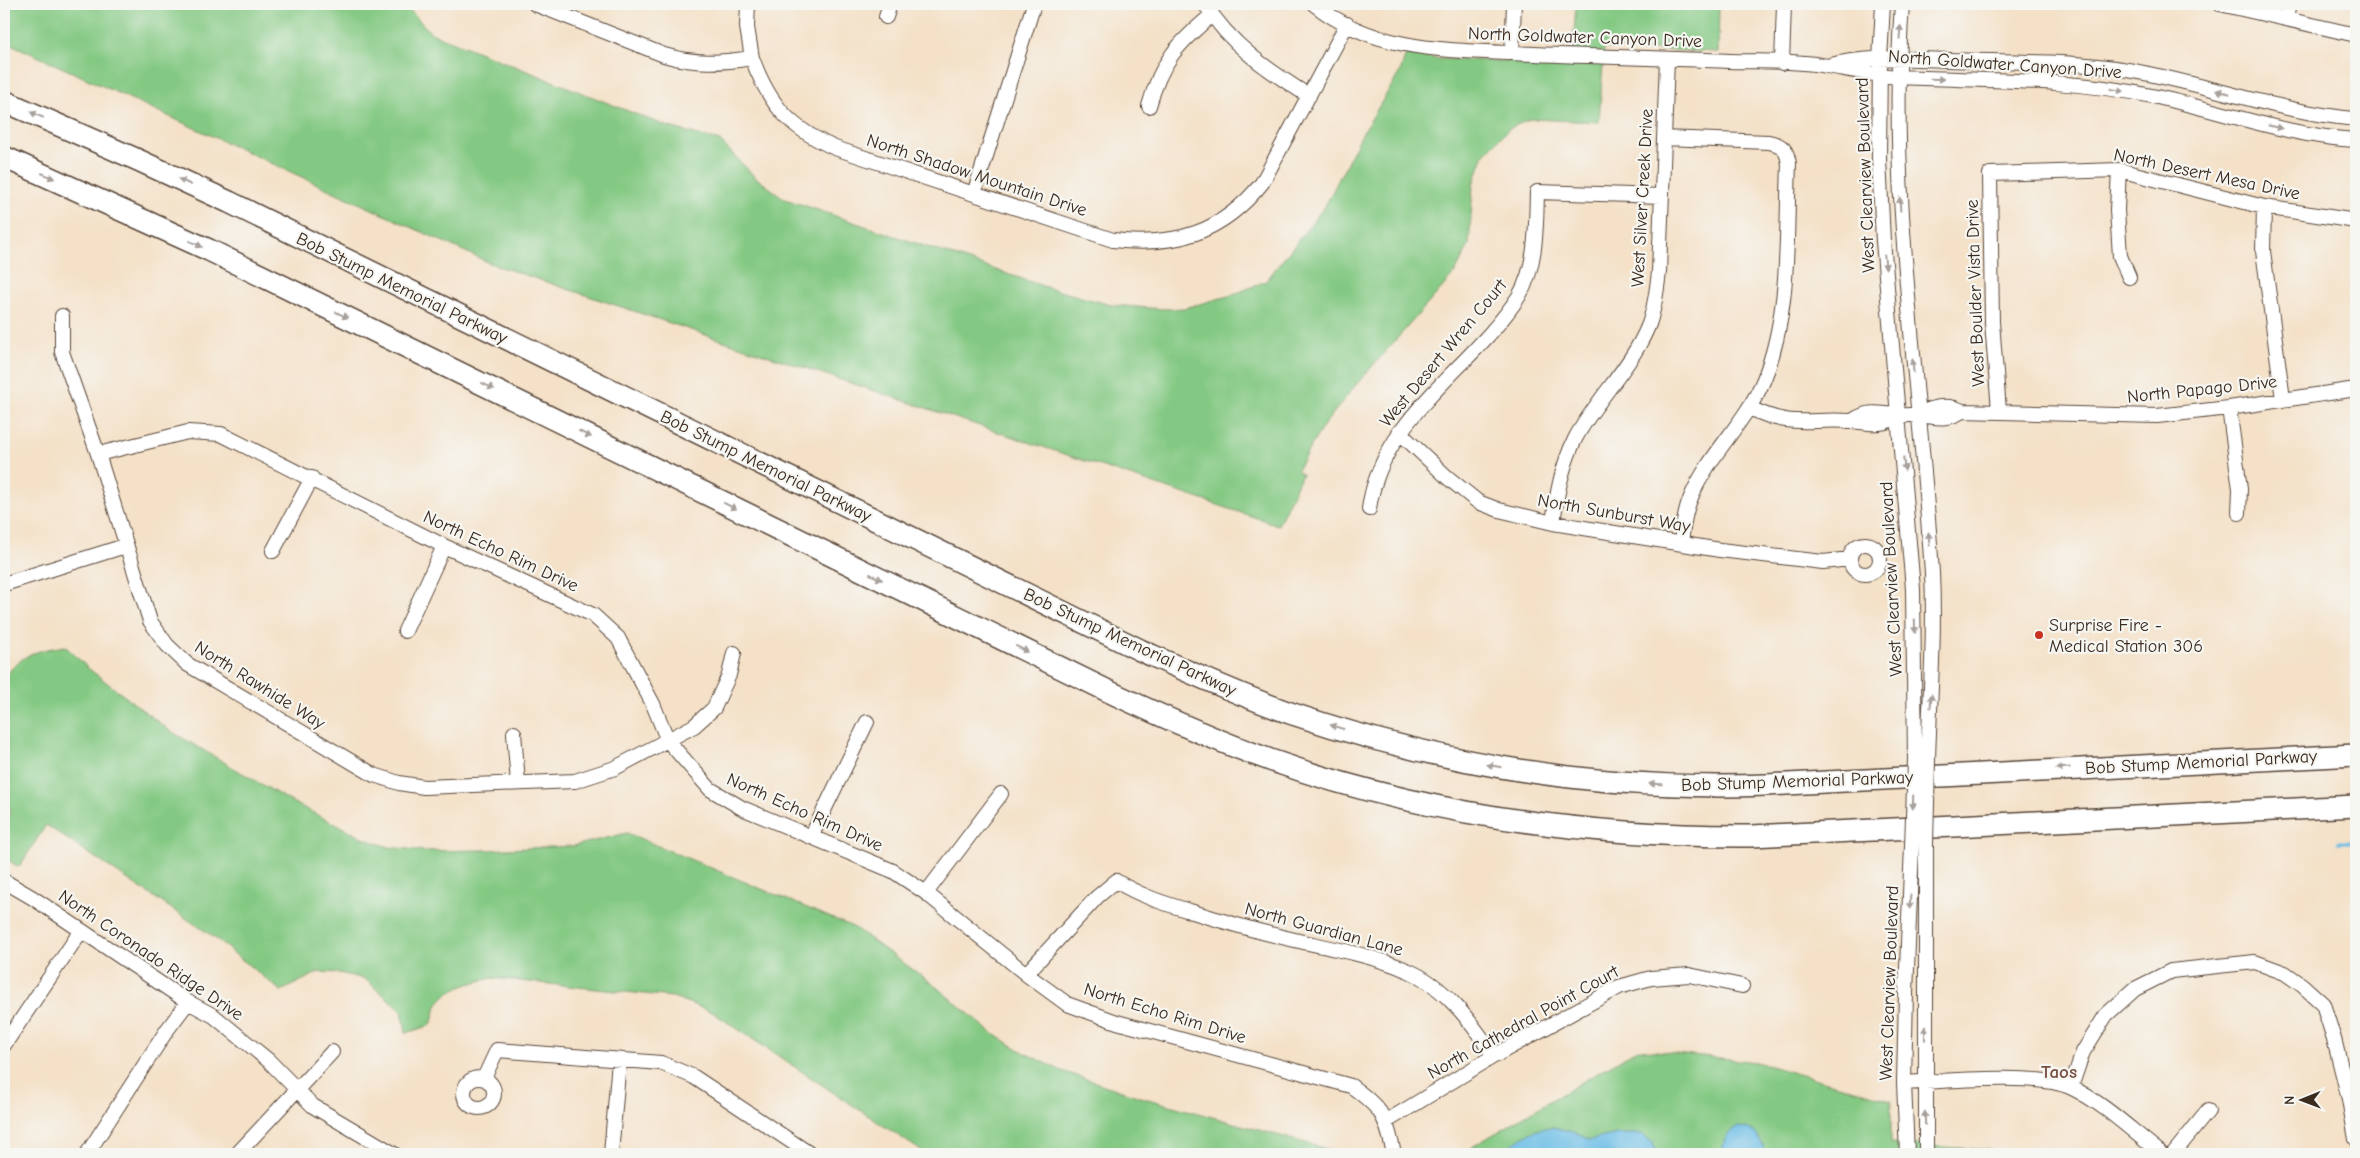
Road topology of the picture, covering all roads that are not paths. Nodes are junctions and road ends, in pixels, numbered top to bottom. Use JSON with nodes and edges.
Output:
{"nodes":[{"id":1,"x":535,"y":4,"type":"edge"},
{"id":2,"x":748,"y":4,"type":"edge"},
{"id":3,"x":1034,"y":4,"type":"edge"},
{"id":4,"x":1314,"y":4,"type":"edge"},
{"id":5,"x":1514,"y":4,"type":"edge"},
{"id":6,"x":1784,"y":4,"type":"edge"},
{"id":7,"x":1883,"y":4,"type":"edge"},
{"id":8,"x":1902,"y":4,"type":"edge"},
{"id":9,"x":2220,"y":4,"type":"edge"},
{"id":10,"x":2290,"y":4,"type":"edge"},
{"id":11,"x":1208,"y":9,"type":"edge"},
{"id":12,"x":2286,"y":19,"type":"junction"},
{"id":13,"x":1347,"y":24,"type":"junction"},
{"id":14,"x":2356,"y":35,"type":"edge"},
{"id":15,"x":1512,"y":53,"type":"junction"},
{"id":16,"x":752,"y":58,"type":"junction"},
{"id":17,"x":1667,"y":59,"type":"junction"},
{"id":18,"x":1898,"y":59,"type":"junction"},
{"id":19,"x":1782,"y":63,"type":"junction"},
{"id":20,"x":1879,"y":67,"type":"junction"},
{"id":21,"x":1898,"y":78,"type":"junction"},
{"id":22,"x":1310,"y":96,"type":"junction"},
{"id":23,"x":4,"y":101,"type":"edge"},
{"id":24,"x":1149,"y":106,"type":"dead end"},
{"id":25,"x":2356,"y":119,"type":"edge"},
{"id":26,"x":1664,"y":138,"type":"junction"},
{"id":27,"x":2356,"y":140,"type":"edge"},
{"id":28,"x":4,"y":157,"type":"edge"},
{"id":29,"x":2119,"y":170,"type":"junction"},
{"id":30,"x":1990,"y":174,"type":"joint"},
{"id":31,"x":974,"y":194,"type":"junction"},
{"id":32,"x":1662,"y":196,"type":"junction"},
{"id":33,"x":2264,"y":207,"type":"junction"},
{"id":34,"x":2356,"y":221,"type":"edge"},
{"id":35,"x":2129,"y":277,"type":"dead end"},
{"id":36,"x":62,"y":316,"type":"dead end"},
{"id":37,"x":2356,"y":389,"type":"edge"},
{"id":38,"x":2283,"y":399,"type":"junction"},
{"id":39,"x":1750,"y":408,"type":"junction"},
{"id":40,"x":2230,"y":408,"type":"junction"},
{"id":41,"x":1999,"y":411,"type":"junction"},
{"id":42,"x":1917,"y":414,"type":"junction"},
{"id":43,"x":1899,"y":416,"type":"junction"},
{"id":44,"x":1399,"y":432,"type":"junction"},
{"id":45,"x":98,"y":454,"type":"junction"},
{"id":46,"x":312,"y":478,"type":"junction"},
{"id":47,"x":1368,"y":509,"type":"dead end"},
{"id":48,"x":2238,"y":513,"type":"dead end"},
{"id":49,"x":1552,"y":523,"type":"junction"},
{"id":50,"x":1681,"y":543,"type":"junction"},
{"id":51,"x":124,"y":546,"type":"junction"},
{"id":52,"x":444,"y":546,"type":"junction"},
{"id":53,"x":273,"y":551,"type":"dead end"},
{"id":54,"x":1850,"y":560,"type":"dead end"},
{"id":55,"x":5,"y":579,"type":"edge"},
{"id":56,"x":405,"y":631,"type":"dead end"},
{"id":57,"x":734,"y":653,"type":"dead end"},
{"id":58,"x":868,"y":722,"type":"dead end"},
{"id":59,"x":514,"y":734,"type":"dead end"},
{"id":60,"x":668,"y":741,"type":"junction"},
{"id":61,"x":2356,"y":755,"type":"edge"},
{"id":62,"x":1921,"y":759,"type":"junction"},
{"id":63,"x":518,"y":783,"type":"junction"},
{"id":64,"x":1001,"y":794,"type":"dead end"},
{"id":65,"x":2356,"y":806,"type":"edge"},
{"id":66,"x":810,"y":837,"type":"junction"},
{"id":67,"x":1919,"y":844,"type":"junction"},
{"id":68,"x":4,"y":881,"type":"edge"},
{"id":69,"x":926,"y":893,"type":"junction"},
{"id":70,"x":81,"y":931,"type":"junction"},
{"id":71,"x":1026,"y":974,"type":"junction"},
{"id":72,"x":1742,"y":986,"type":"dead end"},
{"id":73,"x":188,"y":1002,"type":"junction"},
{"id":74,"x":7,"y":1031,"type":"edge"},
{"id":75,"x":4,"y":1045,"type":"edge"},
{"id":76,"x":332,"y":1052,"type":"dead end"},
{"id":77,"x":1494,"y":1056,"type":"junction"},
{"id":78,"x":619,"y":1061,"type":"junction"},
{"id":79,"x":484,"y":1078,"type":"dead end"},
{"id":80,"x":1924,"y":1082,"type":"junction"},
{"id":81,"x":1904,"y":1083,"type":"junction"},
{"id":82,"x":2070,"y":1087,"type":"junction"},
{"id":83,"x":297,"y":1089,"type":"junction"},
{"id":84,"x":2208,"y":1111,"type":"dead end"},
{"id":85,"x":1387,"y":1121,"type":"junction"},
{"id":86,"x":2356,"y":1139,"type":"edge"},
{"id":87,"x":87,"y":1154,"type":"edge"},
{"id":88,"x":237,"y":1154,"type":"edge"},
{"id":89,"x":394,"y":1154,"type":"edge"},
{"id":90,"x":611,"y":1154,"type":"edge"},
{"id":91,"x":810,"y":1154,"type":"edge"},
{"id":92,"x":1394,"y":1154,"type":"edge"},
{"id":93,"x":1906,"y":1154,"type":"edge"},
{"id":94,"x":1926,"y":1154,"type":"edge"},
{"id":95,"x":2162,"y":1154,"type":"edge"},
{"id":96,"x":2173,"y":1154,"type":"edge"}],
"edges":[{"from":1,"to":16,"type":"street"},
{"from":2,"to":16,"type":"street","name":"North Shadow Mountain Drive"},
{"from":3,"to":31,"type":"street"},
{"from":4,"to":13,"type":"street","name":"North Goldwater Canyon Drive"},
{"from":5,"to":15,"type":"street"},
{"from":6,"to":19,"type":"street"},
{"from":7,"to":20,"type":"street","name":"West Clearview Boulevard"},
{"from":18,"to":8,"type":"street","name":"West Clearview Boulevard","one_way":true},
{"from":9,"to":12,"type":"street"},
{"from":10,"to":12,"type":"street"},
{"from":11,"to":22,"type":"street"},
{"from":11,"to":24,"type":"street"},
{"from":12,"to":14,"type":"street"},
{"from":13,"to":15,"type":"street","name":"North Goldwater Canyon Drive"},
{"from":13,"to":22,"type":"street","name":"North Shadow Mountain Drive"},
{"from":15,"to":17,"type":"street","name":"North Goldwater Canyon Drive"},
{"from":16,"to":31,"type":"street","name":"North Shadow Mountain Drive"},
{"from":17,"to":19,"type":"street","name":"North Goldwater Canyon Drive"},
{"from":17,"to":26,"type":"street","name":"West Silver Creek Drive"},
{"from":18,"to":20,"type":"street","name":"North Goldwater Canyon Drive"},
{"from":18,"to":21,"type":"street","name":"West Clearview Boulevard"},
{"from":25,"to":18,"type":"street","name":"North Goldwater Canyon Drive","one_way":true},
{"from":19,"to":20,"type":"street","name":"North Goldwater Canyon Drive"},
{"from":20,"to":21,"type":"street","name":"North Goldwater Canyon Drive"},
{"from":20,"to":43,"type":"street","name":"West Clearview Boulevard","one_way":true},
{"from":21,"to":27,"type":"street","name":"North Goldwater Canyon Drive","one_way":true},
{"from":42,"to":21,"type":"street","name":"West Clearview Boulevard","one_way":true},
{"from":22,"to":31,"type":"street","name":"North Shadow Mountain Drive"},
{"from":61,"to":23,"type":"highway","name":"Bob Stump Memorial Parkway","one_way":true},
{"from":26,"to":32,"type":"street","name":"West Silver Creek Drive"},
{"from":26,"to":39,"type":"street"},
{"from":28,"to":65,"type":"highway","one_way":true},
{"from":29,"to":30,"type":"street","name":"North Desert Mesa Drive"},
{"from":29,"to":33,"type":"street","name":"North Desert Mesa Drive"},
{"from":29,"to":35,"type":"street"},
{"from":30,"to":41,"type":"street","name":"West Boulder Vista Drive"},
{"from":32,"to":44,"type":"street","name":"West Desert Wren Court"},
{"from":32,"to":49,"type":"street","name":"West Silver Creek Drive"},
{"from":33,"to":34,"type":"street","name":"North Desert Mesa Drive"},
{"from":33,"to":38,"type":"street"},
{"from":36,"to":45,"type":"street","name":"North Rawhide Way"},
{"from":37,"to":38,"type":"street","name":"North Papago Drive"},
{"from":38,"to":40,"type":"street","name":"North Papago Drive"},
{"from":39,"to":43,"type":"street","name":"North Papago Drive"},
{"from":39,"to":50,"type":"street"},
{"from":40,"to":41,"type":"street","name":"North Papago Drive"},
{"from":40,"to":48,"type":"street"},
{"from":41,"to":42,"type":"street","name":"North Papago Drive"},
{"from":42,"to":43,"type":"street","name":"North Papago Drive"},
{"from":62,"to":42,"type":"street","name":"West Clearview Boulevard","one_way":true},
{"from":43,"to":62,"type":"street","name":"West Clearview Boulevard","one_way":true},
{"from":44,"to":47,"type":"street","name":"West Desert Wren Court"},
{"from":44,"to":49,"type":"street","name":"North Sunburst Way"},
{"from":45,"to":46,"type":"street","name":"North Echo Rim Drive"},
{"from":45,"to":51,"type":"street","name":"North Rawhide Way"},
{"from":46,"to":52,"type":"street","name":"North Echo Rim Drive"},
{"from":46,"to":53,"type":"street"},
{"from":49,"to":50,"type":"street","name":"North Sunburst Way"},
{"from":50,"to":54,"type":"street","name":"North Sunburst Way"},
{"from":51,"to":55,"type":"street"},
{"from":51,"to":63,"type":"street","name":"North Rawhide Way"},
{"from":52,"to":56,"type":"street"},
{"from":52,"to":60,"type":"street","name":"North Echo Rim Drive"},
{"from":57,"to":60,"type":"street","name":"North Rawhide Way"},
{"from":58,"to":66,"type":"street"},
{"from":59,"to":63,"type":"street"},
{"from":60,"to":63,"type":"street","name":"North Rawhide Way"},
{"from":60,"to":66,"type":"street","name":"North Echo Rim Drive"},
{"from":62,"to":67,"type":"street","name":"West Clearview Boulevard","bridge":true},
{"from":64,"to":69,"type":"street"},
{"from":66,"to":69,"type":"street","name":"North Echo Rim Drive"},
{"from":80,"to":67,"type":"street","name":"West Clearview Boulevard","one_way":true},
{"from":67,"to":81,"type":"street","name":"West Clearview Boulevard","one_way":true},
{"from":68,"to":70,"type":"street","name":"North Coronado Ridge Drive"},
{"from":69,"to":71,"type":"street","name":"North Echo Rim Drive"},
{"from":70,"to":73,"type":"street","name":"North Coronado Ridge Drive"},
{"from":70,"to":74,"type":"street"},
{"from":71,"to":77,"type":"street","name":"North Guardian Lane"},
{"from":71,"to":85,"type":"street","name":"North Echo Rim Drive"},
{"from":72,"to":77,"type":"street","name":"North Cathedral Point Court"},
{"from":73,"to":83,"type":"street","name":"North Coronado Ridge Drive"},
{"from":73,"to":87,"type":"street"},
{"from":74,"to":75,"type":"street"},
{"from":76,"to":83,"type":"street"},
{"from":77,"to":85,"type":"street","name":"North Cathedral Point Court"},
{"from":78,"to":79,"type":"street"},
{"from":78,"to":90,"type":"street"},
{"from":78,"to":91,"type":"street"},
{"from":80,"to":81,"type":"street"},
{"from":80,"to":82,"type":"street"},
{"from":94,"to":80,"type":"street","name":"West Clearview Boulevard","one_way":true},
{"from":81,"to":93,"type":"street","name":"West Clearview Boulevard"},
{"from":82,"to":86,"type":"street"},
{"from":82,"to":95,"type":"street"},
{"from":83,"to":88,"type":"street"},
{"from":83,"to":89,"type":"street","name":"North Coronado Ridge Drive"},
{"from":84,"to":96,"type":"street"},
{"from":85,"to":92,"type":"street"}]}
